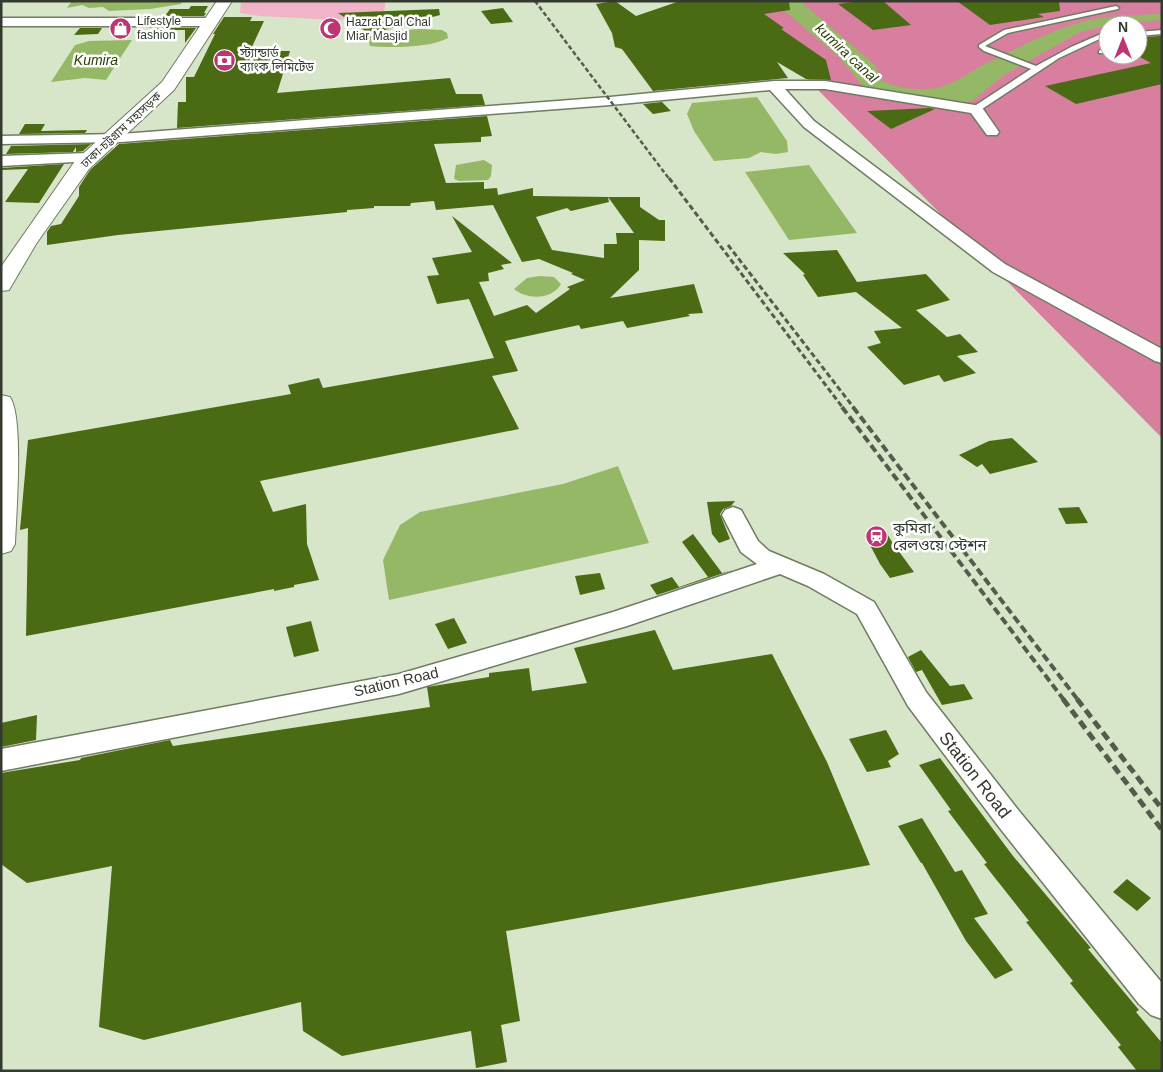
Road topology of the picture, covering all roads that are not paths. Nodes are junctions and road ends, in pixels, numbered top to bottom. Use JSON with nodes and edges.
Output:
{"nodes":[{"id":1,"x":225,"y":1,"type":"edge"},
{"id":2,"x":1116,"y":8,"type":"dead end"},
{"id":3,"x":1,"y":22,"type":"edge"},
{"id":4,"x":212,"y":22,"type":"junction"},
{"id":5,"x":1162,"y":26,"type":"edge"},
{"id":6,"x":1148,"y":27,"type":"edge"},
{"id":7,"x":1162,"y":32,"type":"edge"},
{"id":8,"x":1148,"y":33,"type":"edge"},
{"id":9,"x":1098,"y":36,"type":"edge"},
{"id":10,"x":1035,"y":68,"type":"junction"},
{"id":11,"x":774,"y":86,"type":"junction"},
{"id":12,"x":976,"y":109,"type":"junction"},
{"id":13,"x":992,"y":132,"type":"dead end"},
{"id":14,"x":110,"y":138,"type":"junction"},
{"id":15,"x":1,"y":140,"type":"edge"},
{"id":16,"x":88,"y":158,"type":"junction"},
{"id":17,"x":1,"y":162,"type":"edge"},
{"id":18,"x":1,"y":284,"type":"edge"},
{"id":19,"x":1162,"y":357,"type":"edge"},
{"id":20,"x":1,"y":402,"type":"edge"},
{"id":21,"x":733,"y":515,"type":"dead end"},
{"id":22,"x":1,"y":544,"type":"edge"},
{"id":23,"x":781,"y":565,"type":"junction"},
{"id":24,"x":1,"y":760,"type":"edge"},
{"id":25,"x":1162,"y":1004,"type":"edge"}],
"edges":[{"from":1,"to":4,"type":"street","name":"ঢাকা-চট্টগ্রাম মহাসড়ক"},
{"from":2,"to":10,"type":"lane"},
{"from":3,"to":4,"type":"street"},
{"from":4,"to":14,"type":"street","name":"ঢাকা-চট্টগ্রাম মহাসড়ক"},
{"from":5,"to":6,"type":"lane"},
{"from":7,"to":8,"type":"lane"},
{"from":9,"to":10,"type":"lane"},
{"from":10,"to":12,"type":"lane"},
{"from":11,"to":12,"type":"street"},
{"from":11,"to":14,"type":"street"},
{"from":11,"to":19,"type":"street"},
{"from":12,"to":13,"type":"street"},
{"from":14,"to":15,"type":"street"},
{"from":14,"to":16,"type":"street","name":"ঢাকা-চট্টগ্রাম মহাসড়ক"},
{"from":16,"to":17,"type":"street"},
{"from":16,"to":18,"type":"street","name":"ঢাকা-চট্টগ্রাম মহাসড়ক"},
{"from":20,"to":22,"type":"street"},
{"from":21,"to":23,"type":"street","name":"Station Road"},
{"from":23,"to":24,"type":"street","name":"Station Road"},
{"from":23,"to":25,"type":"street","name":"Station Road"}]}
